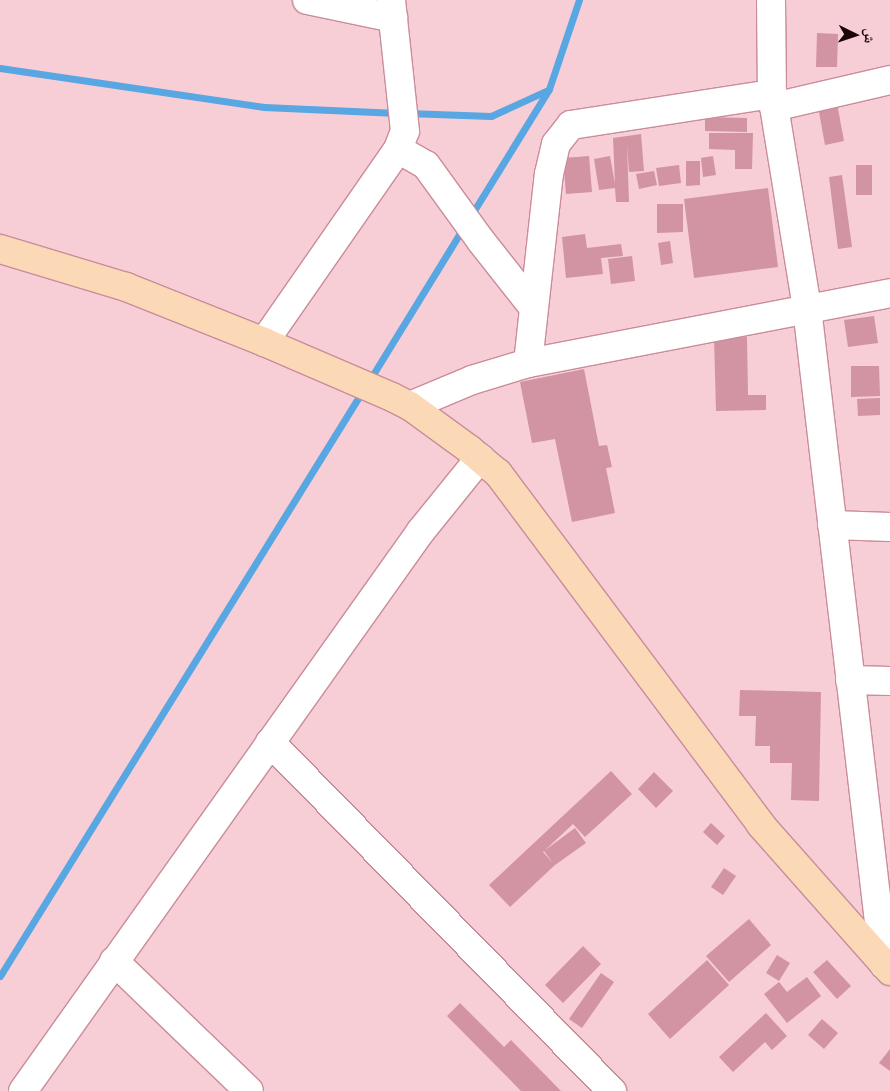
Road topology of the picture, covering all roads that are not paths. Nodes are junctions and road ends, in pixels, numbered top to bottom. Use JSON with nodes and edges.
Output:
{"nodes":[{"id":1,"x":307,"y":0,"type":"edge"},
{"id":2,"x":771,"y":0,"type":"edge"},
{"id":3,"x":392,"y":9,"type":"edge"},
{"id":4,"x":890,"y":80,"type":"edge"},
{"id":5,"x":773,"y":101,"type":"junction"},
{"id":6,"x":402,"y":140,"type":"junction"},
{"id":7,"x":0,"y":249,"type":"edge"},
{"id":8,"x":890,"y":293,"type":"edge"},
{"id":9,"x":534,"y":308,"type":"junction"},
{"id":10,"x":806,"y":308,"type":"junction"},
{"id":11,"x":264,"y":342,"type":"junction"},
{"id":12,"x":528,"y":363,"type":"junction"},
{"id":13,"x":401,"y":402,"type":"junction"},
{"id":14,"x":480,"y":458,"type":"junction"},
{"id":15,"x":832,"y":525,"type":"junction"},
{"id":16,"x":890,"y":527,"type":"edge"},
{"id":17,"x":850,"y":680,"type":"junction"},
{"id":18,"x":890,"y":681,"type":"edge"},
{"id":19,"x":270,"y":742,"type":"junction"},
{"id":20,"x":879,"y":841,"type":"edge"},
{"id":21,"x":114,"y":961,"type":"junction"},
{"id":22,"x":887,"y":967,"type":"edge"},
{"id":23,"x":23,"y":1091,"type":"edge"},
{"id":24,"x":249,"y":1091,"type":"edge"},
{"id":25,"x":612,"y":1091,"type":"edge"}],
"edges":[{"from":1,"to":3,"type":"street"},
{"from":2,"to":5,"type":"street"},
{"from":3,"to":6,"type":"street"},
{"from":4,"to":5,"type":"street"},
{"from":5,"to":9,"type":"street"},
{"from":5,"to":10,"type":"street"},
{"from":6,"to":9,"type":"street"},
{"from":6,"to":11,"type":"street"},
{"from":7,"to":11,"type":"main road"},
{"from":8,"to":10,"type":"street"},
{"from":9,"to":12,"type":"street"},
{"from":10,"to":12,"type":"street"},
{"from":10,"to":15,"type":"street"},
{"from":11,"to":13,"type":"main road"},
{"from":12,"to":13,"type":"street"},
{"from":13,"to":14,"type":"main road"},
{"from":14,"to":19,"type":"street"},
{"from":14,"to":22,"type":"main road"},
{"from":15,"to":16,"type":"street"},
{"from":15,"to":17,"type":"street"},
{"from":17,"to":18,"type":"street"},
{"from":17,"to":20,"type":"street"},
{"from":19,"to":21,"type":"street"},
{"from":19,"to":25,"type":"street"},
{"from":20,"to":22,"type":"street"},
{"from":21,"to":23,"type":"street"},
{"from":21,"to":24,"type":"street"}]}
